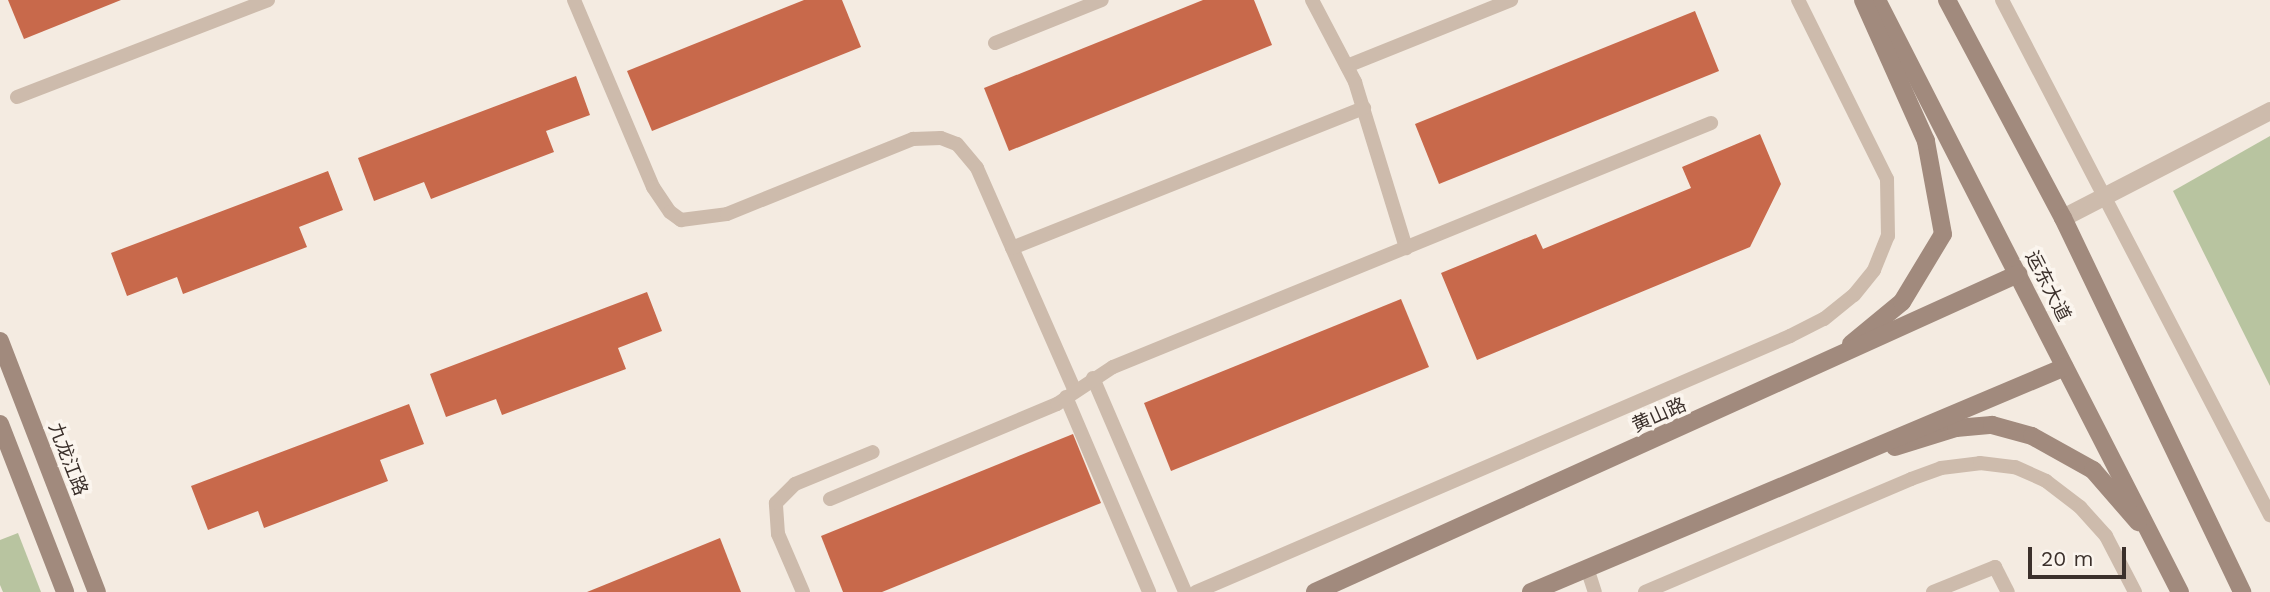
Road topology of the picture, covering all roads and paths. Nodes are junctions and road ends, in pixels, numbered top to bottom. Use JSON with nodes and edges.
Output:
{"nodes":[{"id":1,"x":268,"y":0,"type":"edge"},
{"id":2,"x":574,"y":0,"type":"edge"},
{"id":3,"x":1102,"y":0,"type":"edge"},
{"id":4,"x":1312,"y":0,"type":"edge"},
{"id":5,"x":1511,"y":0,"type":"edge"},
{"id":6,"x":1798,"y":0,"type":"edge"},
{"id":7,"x":1863,"y":0,"type":"edge"},
{"id":8,"x":1877,"y":0,"type":"edge"},
{"id":9,"x":1947,"y":0,"type":"edge"},
{"id":10,"x":2002,"y":0,"type":"edge"},
{"id":11,"x":995,"y":43,"type":"dead end"},
{"id":12,"x":1346,"y":66,"type":"junction"},
{"id":13,"x":17,"y":97,"type":"dead end"},
{"id":14,"x":1364,"y":108,"type":"junction"},
{"id":15,"x":2270,"y":111,"type":"edge"},
{"id":16,"x":1711,"y":123,"type":"dead end"},
{"id":17,"x":2108,"y":197,"type":"junction"},
{"id":18,"x":2063,"y":218,"type":"junction"},
{"id":19,"x":1012,"y":248,"type":"junction"},
{"id":20,"x":1406,"y":248,"type":"junction"},
{"id":21,"x":2018,"y":274,"type":"junction"},
{"id":22,"x":0,"y":341,"type":"edge"},
{"id":23,"x":1830,"y":362,"type":"junction"},
{"id":24,"x":2065,"y":367,"type":"junction"},
{"id":25,"x":1093,"y":378,"type":"junction"},
{"id":26,"x":1071,"y":394,"type":"junction"},
{"id":27,"x":0,"y":424,"type":"edge"},
{"id":28,"x":873,"y":452,"type":"dead end"},
{"id":29,"x":1791,"y":479,"type":"junction"},
{"id":30,"x":830,"y":499,"type":"dead end"},
{"id":31,"x":2270,"y":515,"type":"edge"},
{"id":32,"x":2156,"y":542,"type":"junction"},
{"id":33,"x":1587,"y":568,"type":"junction"},
{"id":34,"x":65,"y":592,"type":"edge"},
{"id":35,"x":97,"y":592,"type":"edge"},
{"id":36,"x":803,"y":592,"type":"edge"},
{"id":37,"x":1149,"y":592,"type":"edge"},
{"id":38,"x":1185,"y":592,"type":"edge"},
{"id":39,"x":1196,"y":592,"type":"edge"},
{"id":40,"x":1315,"y":592,"type":"edge"},
{"id":41,"x":1531,"y":592,"type":"edge"},
{"id":42,"x":1595,"y":592,"type":"edge"},
{"id":43,"x":1644,"y":592,"type":"edge"},
{"id":44,"x":1933,"y":592,"type":"edge"},
{"id":45,"x":2008,"y":592,"type":"edge"},
{"id":46,"x":2135,"y":592,"type":"edge"},
{"id":47,"x":2180,"y":592,"type":"edge"},
{"id":48,"x":2242,"y":592,"type":"edge"}],
"edges":[{"from":1,"to":13,"type":"lane"},
{"from":2,"to":19,"type":"lane"},
{"from":3,"to":11,"type":"lane"},
{"from":4,"to":12,"type":"lane"},
{"from":5,"to":12,"type":"lane"},
{"from":6,"to":39,"type":"lane"},
{"from":7,"to":23,"type":"main road"},
{"from":8,"to":21,"type":"main road","name":"运东大道"},
{"from":9,"to":18,"type":"main road"},
{"from":10,"to":17,"type":"lane"},
{"from":12,"to":14,"type":"lane"},
{"from":14,"to":19,"type":"lane"},
{"from":14,"to":20,"type":"lane"},
{"from":15,"to":17,"type":"street"},
{"from":16,"to":20,"type":"lane"},
{"from":17,"to":18,"type":"street"},
{"from":17,"to":31,"type":"lane"},
{"from":18,"to":48,"type":"main road"},
{"from":19,"to":26,"type":"lane"},
{"from":20,"to":25,"type":"lane"},
{"from":21,"to":23,"type":"main road","name":"黄山路"},
{"from":21,"to":24,"type":"main road","name":"运东大道"},
{"from":22,"to":35,"type":"main road","name":"九龙江路"},
{"from":23,"to":40,"type":"main road","name":"黄山路"},
{"from":24,"to":29,"type":"main road"},
{"from":24,"to":32,"type":"main road","name":"运东大道"},
{"from":25,"to":26,"type":"lane"},
{"from":25,"to":38,"type":"lane"},
{"from":26,"to":30,"type":"lane"},
{"from":26,"to":37,"type":"lane"},
{"from":27,"to":34,"type":"main road"},
{"from":28,"to":36,"type":"lane"},
{"from":29,"to":32,"type":"main road"},
{"from":29,"to":33,"type":"main road"},
{"from":32,"to":47,"type":"main road","name":"运东大道"},
{"from":33,"to":41,"type":"main road"},
{"from":33,"to":42,"type":"lane"},
{"from":43,"to":46,"type":"lane"},
{"from":44,"to":45,"type":"lane"}]}
